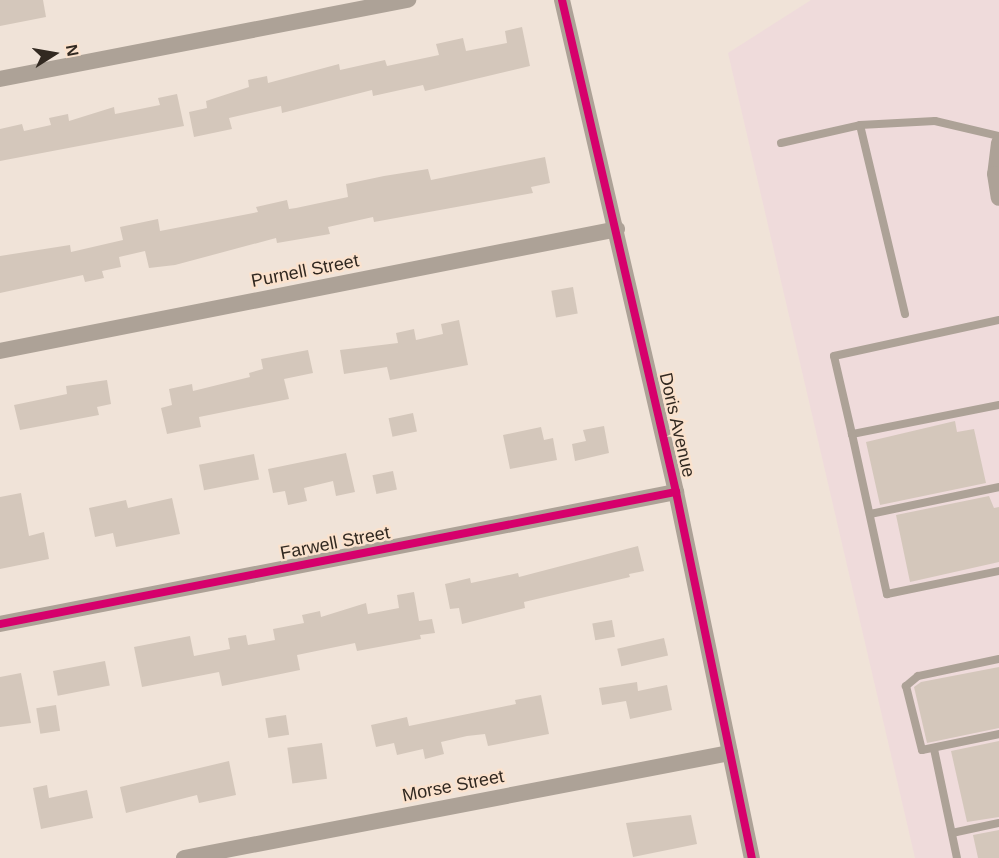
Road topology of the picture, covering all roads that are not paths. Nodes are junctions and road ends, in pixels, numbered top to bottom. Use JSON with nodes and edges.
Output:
{"nodes":[{"id":1,"x":408,"y":0,"type":"edge"},
{"id":2,"x":562,"y":0,"type":"edge"},
{"id":3,"x":0,"y":79,"type":"edge"},
{"id":4,"x":860,"y":125,"type":"junction"},
{"id":5,"x":999,"y":136,"type":"edge"},
{"id":6,"x":781,"y":143,"type":"dead end"},
{"id":7,"x":999,"y":144,"type":"edge"},
{"id":8,"x":999,"y":198,"type":"edge"},
{"id":9,"x":617,"y":229,"type":"junction"},
{"id":10,"x":905,"y":314,"type":"dead end"},
{"id":11,"x":999,"y":320,"type":"edge"},
{"id":12,"x":0,"y":351,"type":"edge"},
{"id":13,"x":999,"y":405,"type":"edge"},
{"id":14,"x":852,"y":434,"type":"junction"},
{"id":15,"x":999,"y":487,"type":"edge"},
{"id":16,"x":676,"y":492,"type":"junction"},
{"id":17,"x":870,"y":514,"type":"junction"},
{"id":18,"x":999,"y":571,"type":"edge"},
{"id":19,"x":0,"y":624,"type":"edge"},
{"id":20,"x":999,"y":659,"type":"edge"},
{"id":21,"x":999,"y":734,"type":"edge"},
{"id":22,"x":934,"y":749,"type":"junction"},
{"id":23,"x":730,"y":753,"type":"junction"},
{"id":24,"x":999,"y":823,"type":"edge"},
{"id":25,"x":952,"y":833,"type":"junction"},
{"id":26,"x":184,"y":858,"type":"edge"},
{"id":27,"x":752,"y":858,"type":"edge"},
{"id":28,"x":957,"y":858,"type":"edge"}],
"edges":[{"from":1,"to":3,"type":"street"},
{"from":2,"to":9,"type":"street","name":"Doris Avenue"},
{"from":4,"to":5,"type":"lane"},
{"from":4,"to":6,"type":"lane"},
{"from":4,"to":10,"type":"lane"},
{"from":7,"to":8,"type":"street"},
{"from":9,"to":12,"type":"street","name":"Purnell Street"},
{"from":9,"to":16,"type":"street","name":"Doris Avenue"},
{"from":11,"to":14,"type":"lane"},
{"from":13,"to":14,"type":"lane"},
{"from":14,"to":17,"type":"lane"},
{"from":15,"to":17,"type":"lane"},
{"from":16,"to":19,"type":"street","name":"Farwell Street"},
{"from":16,"to":23,"type":"street","name":"Doris Avenue"},
{"from":17,"to":18,"type":"lane"},
{"from":20,"to":22,"type":"lane"},
{"from":21,"to":22,"type":"lane"},
{"from":22,"to":25,"type":"lane"},
{"from":23,"to":26,"type":"street","name":"Morse Street"},
{"from":23,"to":27,"type":"street","name":"Doris Avenue"},
{"from":24,"to":25,"type":"lane"},
{"from":25,"to":28,"type":"lane"}]}
